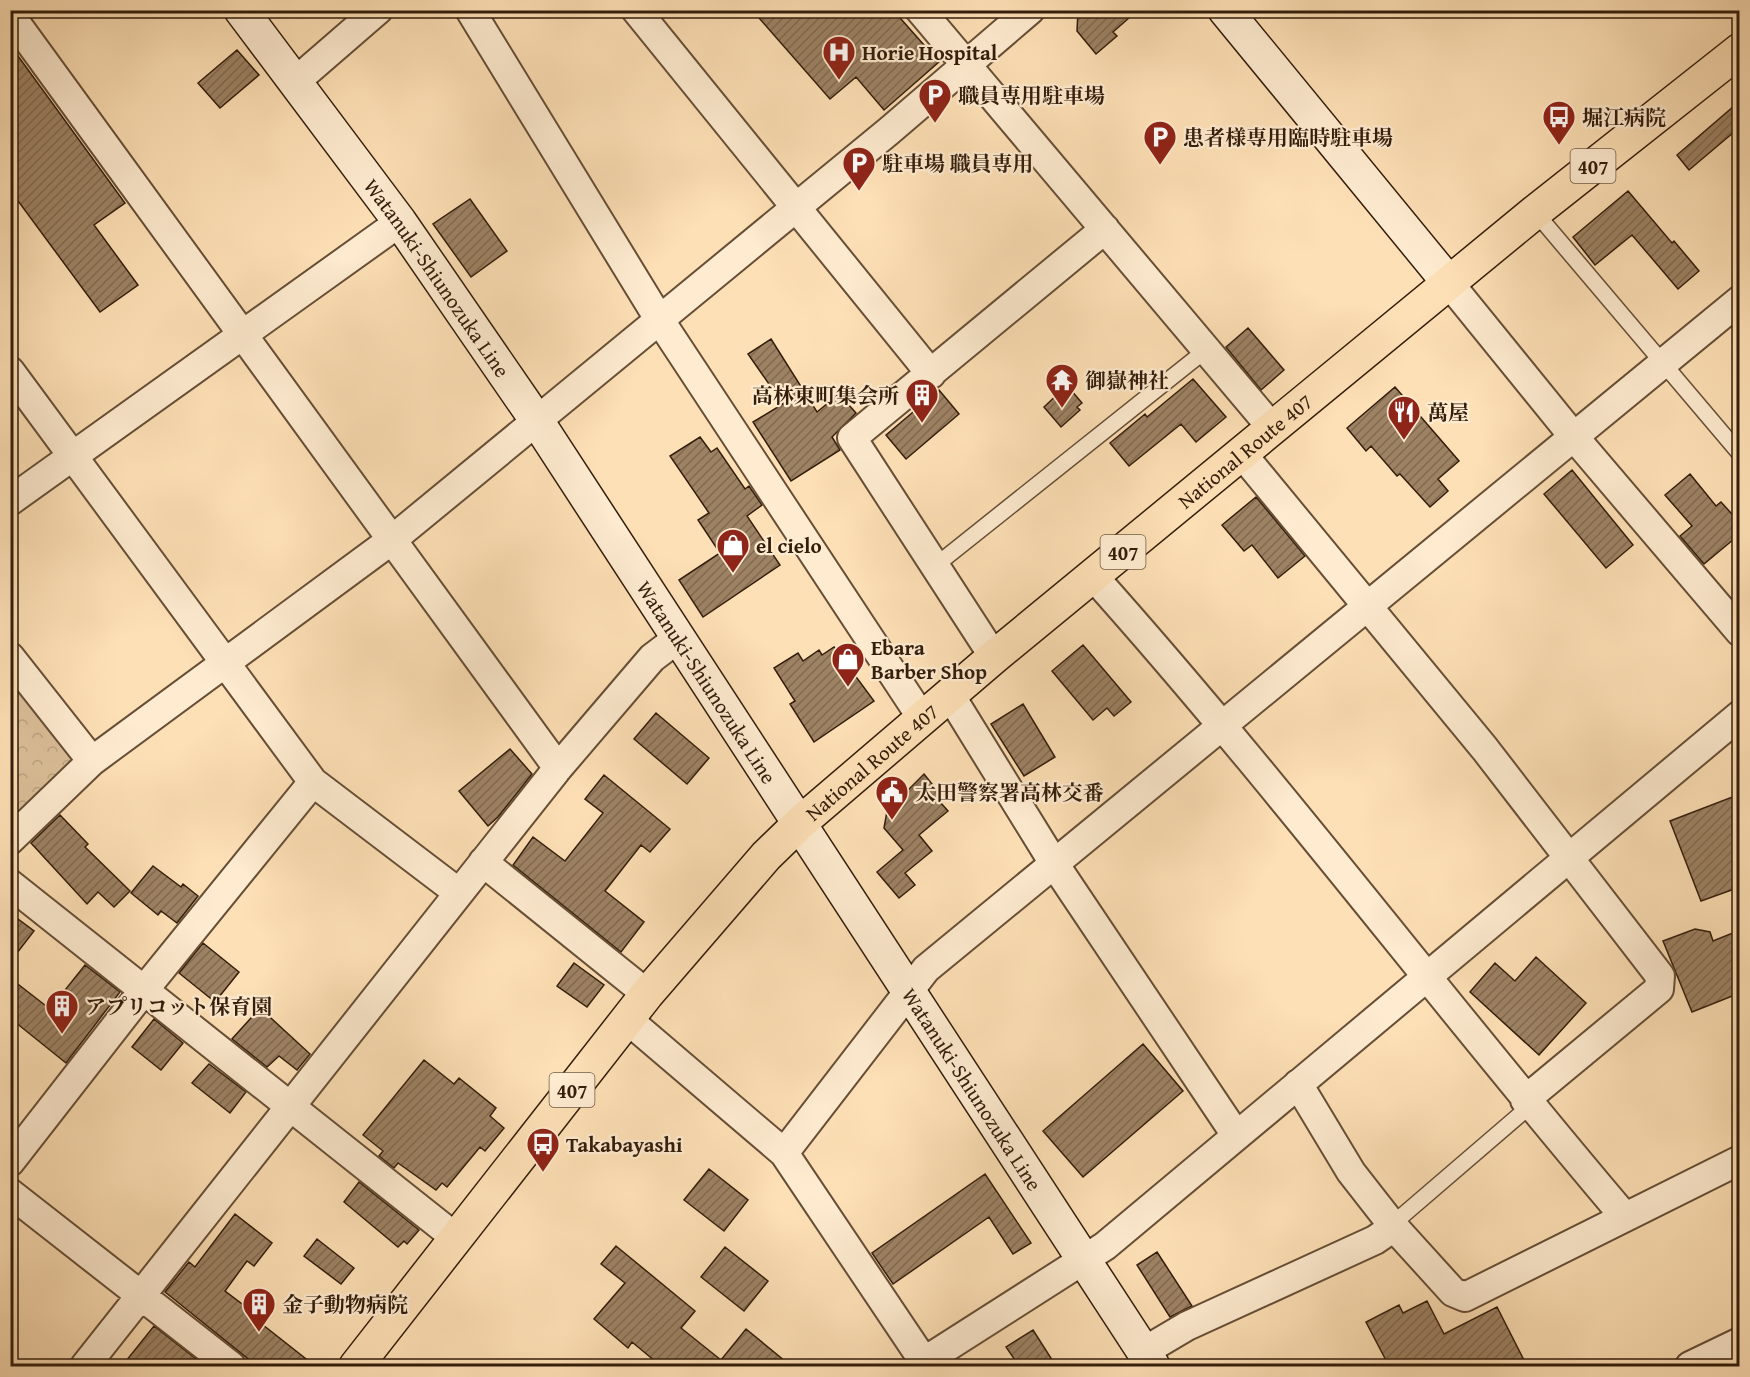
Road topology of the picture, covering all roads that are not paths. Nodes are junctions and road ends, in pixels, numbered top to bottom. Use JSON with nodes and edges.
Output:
{"nodes":[{"id":1,"x":241,"y":10,"type":"edge"},
{"id":2,"x":378,"y":10,"type":"edge"},
{"id":3,"x":470,"y":10,"type":"edge"},
{"id":4,"x":636,"y":10,"type":"edge"},
{"id":5,"x":920,"y":10,"type":"edge"},
{"id":6,"x":1030,"y":10,"type":"edge"},
{"id":7,"x":1225,"y":10,"type":"edge"},
{"id":8,"x":15,"y":17,"type":"edge"},
{"id":9,"x":1740,"y":50,"type":"edge"},
{"id":10,"x":965,"y":64,"type":"junction"},
{"id":11,"x":296,"y":81,"type":"junction"},
{"id":12,"x":794,"y":207,"type":"junction"},
{"id":13,"x":1535,"y":212,"type":"junction"},
{"id":14,"x":400,"y":222,"type":"junction"},
{"id":15,"x":1105,"y":229,"type":"junction"},
{"id":16,"x":1449,"y":283,"type":"junction"},
{"id":17,"x":1740,"y":300,"type":"edge"},
{"id":18,"x":659,"y":319,"type":"junction"},
{"id":19,"x":242,"y":333,"type":"junction"},
{"id":20,"x":1206,"y":350,"type":"junction"},
{"id":21,"x":1664,"y":362,"type":"junction"},
{"id":22,"x":10,"y":371,"type":"edge"},
{"id":23,"x":931,"y":374,"type":"junction"},
{"id":24,"x":537,"y":421,"type":"junction"},
{"id":25,"x":1273,"y":429,"type":"junction"},
{"id":26,"x":1574,"y":437,"type":"junction"},
{"id":27,"x":1242,"y":454,"type":"junction"},
{"id":28,"x":1740,"y":454,"type":"edge"},
{"id":29,"x":72,"y":457,"type":"junction"},
{"id":30,"x":10,"y":501,"type":"edge"},
{"id":31,"x":393,"y":539,"type":"junction"},
{"id":32,"x":935,"y":566,"type":"junction"},
{"id":33,"x":1093,"y":576,"type":"junction"},
{"id":34,"x":1369,"y":606,"type":"junction"},
{"id":35,"x":1740,"y":632,"type":"edge"},
{"id":36,"x":677,"y":639,"type":"junction"},
{"id":37,"x":10,"y":657,"type":"edge"},
{"id":38,"x":994,"y":657,"type":"junction"},
{"id":39,"x":224,"y":662,"type":"junction"},
{"id":40,"x":950,"y":695,"type":"junction"},
{"id":41,"x":1740,"y":715,"type":"edge"},
{"id":42,"x":922,"y":718,"type":"junction"},
{"id":43,"x":1222,"y":728,"type":"junction"},
{"id":44,"x":92,"y":761,"type":"junction"},
{"id":45,"x":558,"y":768,"type":"junction"},
{"id":46,"x":313,"y":782,"type":"junction"},
{"id":47,"x":800,"y":823,"type":"junction"},
{"id":48,"x":10,"y":840,"type":"edge"},
{"id":49,"x":1571,"y":859,"type":"junction"},
{"id":50,"x":483,"y":862,"type":"junction"},
{"id":51,"x":1055,"y":865,"type":"junction"},
{"id":52,"x":10,"y":884,"type":"edge"},
{"id":53,"x":459,"y":893,"type":"junction"},
{"id":54,"x":1427,"y":978,"type":"junction"},
{"id":55,"x":144,"y":990,"type":"junction"},
{"id":56,"x":910,"y":990,"type":"junction"},
{"id":57,"x":647,"y":994,"type":"junction"},
{"id":58,"x":627,"y":1019,"type":"junction"},
{"id":59,"x":1298,"y":1084,"type":"junction"},
{"id":60,"x":1528,"y":1103,"type":"junction"},
{"id":61,"x":290,"y":1106,"type":"junction"},
{"id":62,"x":1236,"y":1135,"type":"junction"},
{"id":63,"x":783,"y":1153,"type":"junction"},
{"id":64,"x":1740,"y":1160,"type":"edge"},
{"id":65,"x":10,"y":1162,"type":"edge"},
{"id":66,"x":10,"y":1193,"type":"edge"},
{"id":67,"x":1625,"y":1217,"type":"junction"},
{"id":68,"x":1394,"y":1227,"type":"junction"},
{"id":69,"x":456,"y":1238,"type":"junction"},
{"id":70,"x":1084,"y":1260,"type":"junction"},
{"id":71,"x":141,"y":1295,"type":"junction"},
{"id":72,"x":1740,"y":1342,"type":"edge"},
{"id":73,"x":1148,"y":1359,"type":"edge"},
{"id":74,"x":923,"y":1365,"type":"edge"},
{"id":75,"x":85,"y":1366,"type":"edge"},
{"id":76,"x":231,"y":1366,"type":"edge"},
{"id":77,"x":356,"y":1366,"type":"edge"},
{"id":78,"x":1690,"y":1366,"type":"edge"}],
"edges":[{"from":1,"to":11,"type":"main road","name":"Watanuki-Shiunozuka Line"},
{"from":2,"to":11,"type":"street"},
{"from":3,"to":18,"type":"street"},
{"from":4,"to":12,"type":"street"},
{"from":5,"to":10,"type":"street"},
{"from":6,"to":10,"type":"street"},
{"from":7,"to":16,"type":"main road"},
{"from":8,"to":19,"type":"street"},
{"from":9,"to":13,"type":"highway","name":"National Route 407","number":"407"},
{"from":10,"to":12,"type":"street"},
{"from":10,"to":15,"type":"street"},
{"from":11,"to":14,"type":"main road","name":"Watanuki-Shiunozuka Line"},
{"from":12,"to":18,"type":"street"},
{"from":12,"to":23,"type":"street"},
{"from":13,"to":16,"type":"highway","name":"National Route 407","number":"407"},
{"from":13,"to":21,"type":"lane"},
{"from":14,"to":19,"type":"street"},
{"from":14,"to":24,"type":"main road","name":"Watanuki-Shiunozuka Line"},
{"from":15,"to":20,"type":"street"},
{"from":15,"to":23,"type":"street"},
{"from":16,"to":25,"type":"highway","name":"National Route 407","number":"407"},
{"from":16,"to":26,"type":"street"},
{"from":17,"to":21,"type":"street"},
{"from":18,"to":24,"type":"street"},
{"from":18,"to":42,"type":"street"},
{"from":19,"to":29,"type":"street"},
{"from":19,"to":31,"type":"street"},
{"from":20,"to":25,"type":"street"},
{"from":20,"to":32,"type":"lane"},
{"from":21,"to":26,"type":"street"},
{"from":21,"to":28,"type":"lane"},
{"from":22,"to":29,"type":"street"},
{"from":23,"to":32,"type":"street"},
{"from":24,"to":31,"type":"street"},
{"from":24,"to":36,"type":"main road","name":"Watanuki-Shiunozuka Line"},
{"from":25,"to":27,"type":"highway","name":"National Route 407","number":"407"},
{"from":26,"to":34,"type":"street"},
{"from":26,"to":35,"type":"street"},
{"from":27,"to":33,"type":"highway","name":"National Route 407","number":"407"},
{"from":27,"to":34,"type":"street"},
{"from":29,"to":30,"type":"street"},
{"from":29,"to":39,"type":"street"},
{"from":31,"to":39,"type":"street"},
{"from":31,"to":45,"type":"street"},
{"from":32,"to":38,"type":"street"},
{"from":33,"to":38,"type":"highway","name":"National Route 407","number":"407"},
{"from":33,"to":43,"type":"street"},
{"from":34,"to":43,"type":"street"},
{"from":34,"to":49,"type":"street"},
{"from":36,"to":45,"type":"street"},
{"from":36,"to":47,"type":"main road","name":"Watanuki-Shiunozuka Line"},
{"from":37,"to":44,"type":"street"},
{"from":38,"to":40,"type":"highway","name":"National Route 407","number":"407"},
{"from":39,"to":44,"type":"street"},
{"from":39,"to":46,"type":"street"},
{"from":40,"to":42,"type":"highway","name":"National Route 407","number":"407"},
{"from":40,"to":51,"type":"street"},
{"from":41,"to":49,"type":"street"},
{"from":42,"to":47,"type":"highway","name":"National Route 407","number":"407"},
{"from":43,"to":51,"type":"street"},
{"from":43,"to":54,"type":"street"},
{"from":44,"to":48,"type":"street"},
{"from":45,"to":50,"type":"street"},
{"from":46,"to":53,"type":"street"},
{"from":46,"to":55,"type":"street"},
{"from":47,"to":56,"type":"main road","name":"Watanuki-Shiunozuka Line"},
{"from":47,"to":57,"type":"highway","name":"National Route 407","number":"407"},
{"from":49,"to":54,"type":"street"},
{"from":49,"to":60,"type":"street"},
{"from":50,"to":53,"type":"street"},
{"from":50,"to":57,"type":"street"},
{"from":51,"to":56,"type":"street"},
{"from":51,"to":62,"type":"street"},
{"from":52,"to":55,"type":"street"},
{"from":53,"to":61,"type":"street"},
{"from":54,"to":59,"type":"street"},
{"from":54,"to":60,"type":"street"},
{"from":55,"to":61,"type":"street"},
{"from":55,"to":65,"type":"street"},
{"from":56,"to":63,"type":"street"},
{"from":56,"to":70,"type":"main road","name":"Watanuki-Shiunozuka Line"},
{"from":57,"to":58,"type":"highway","name":"National Route 407","number":"407"},
{"from":58,"to":63,"type":"street"},
{"from":58,"to":69,"type":"highway","name":"National Route 407","number":"407"},
{"from":59,"to":62,"type":"street"},
{"from":59,"to":68,"type":"street"},
{"from":60,"to":67,"type":"street"},
{"from":60,"to":68,"type":"lane"},
{"from":61,"to":69,"type":"street"},
{"from":61,"to":71,"type":"street"},
{"from":62,"to":70,"type":"street"},
{"from":63,"to":74,"type":"street"},
{"from":64,"to":67,"type":"street"},
{"from":66,"to":71,"type":"street"},
{"from":67,"to":68,"type":"street"},
{"from":68,"to":73,"type":"street"},
{"from":69,"to":77,"type":"highway","name":"National Route 407","number":"407"},
{"from":70,"to":73,"type":"main road","name":"Watanuki-Shiunozuka Line"},
{"from":70,"to":74,"type":"street"},
{"from":71,"to":75,"type":"street"},
{"from":71,"to":76,"type":"street"},
{"from":72,"to":78,"type":"street"}]}
